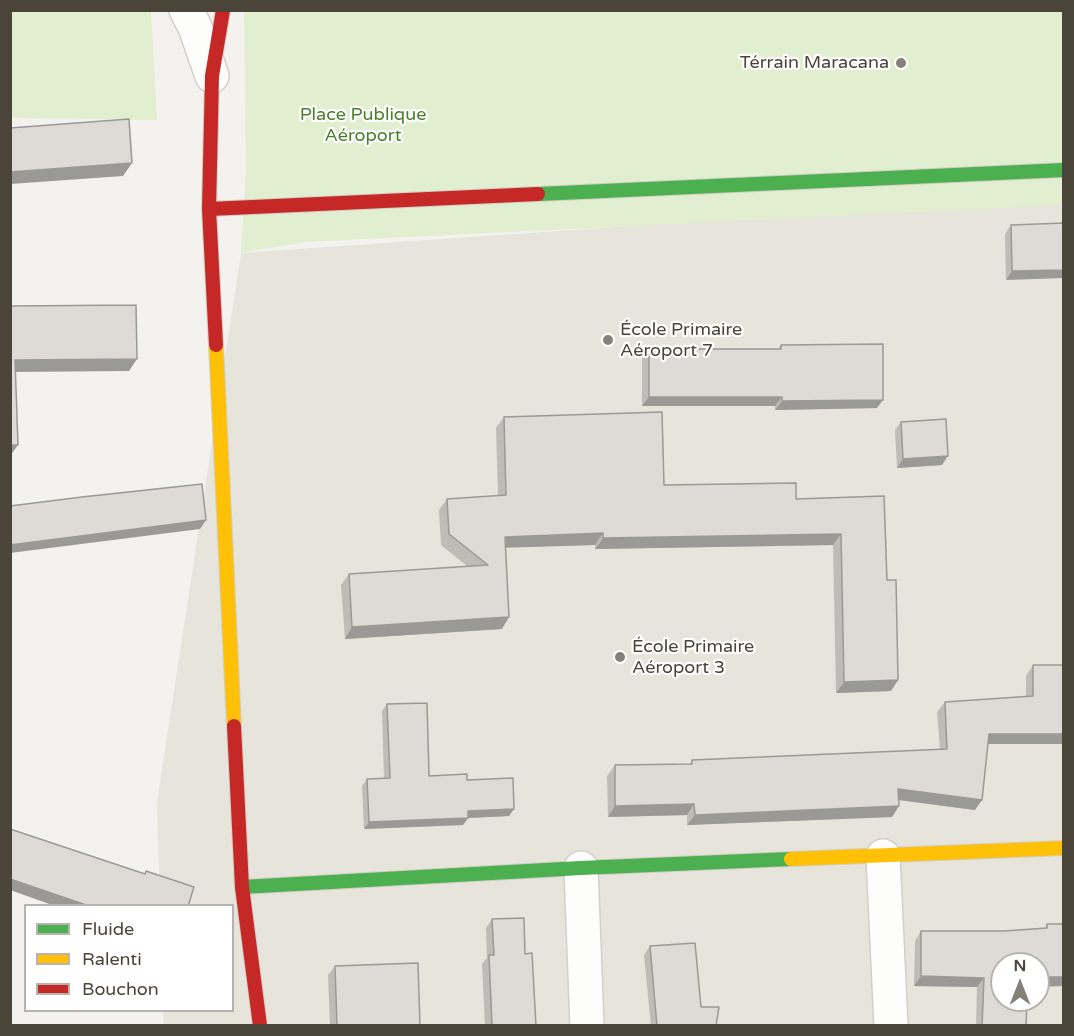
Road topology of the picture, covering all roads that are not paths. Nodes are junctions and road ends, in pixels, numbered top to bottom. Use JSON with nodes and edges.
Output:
{"nodes":[{"id":1,"x":223,"y":10,"type":"edge"},
{"id":2,"x":185,"y":16,"type":"edge"},
{"id":3,"x":212,"y":76,"type":"junction"},
{"id":4,"x":1064,"y":170,"type":"edge"},
{"id":5,"x":209,"y":209,"type":"junction"},
{"id":6,"x":1064,"y":848,"type":"edge"},
{"id":7,"x":883,"y":856,"type":"junction"},
{"id":8,"x":581,"y":868,"type":"junction"},
{"id":9,"x":242,"y":887,"type":"junction"},
{"id":10,"x":260,"y":1026,"type":"edge"},
{"id":11,"x":587,"y":1026,"type":"edge"},
{"id":12,"x":891,"y":1026,"type":"edge"}],
"edges":[{"from":1,"to":3,"type":"street"},
{"from":2,"to":3,"type":"street"},
{"from":3,"to":5,"type":"street"},
{"from":4,"to":5,"type":"street"},
{"from":5,"to":9,"type":"street"},
{"from":6,"to":7,"type":"street"},
{"from":7,"to":8,"type":"street"},
{"from":7,"to":12,"type":"street"},
{"from":8,"to":9,"type":"street"},
{"from":8,"to":11,"type":"street"},
{"from":9,"to":10,"type":"street"}]}
